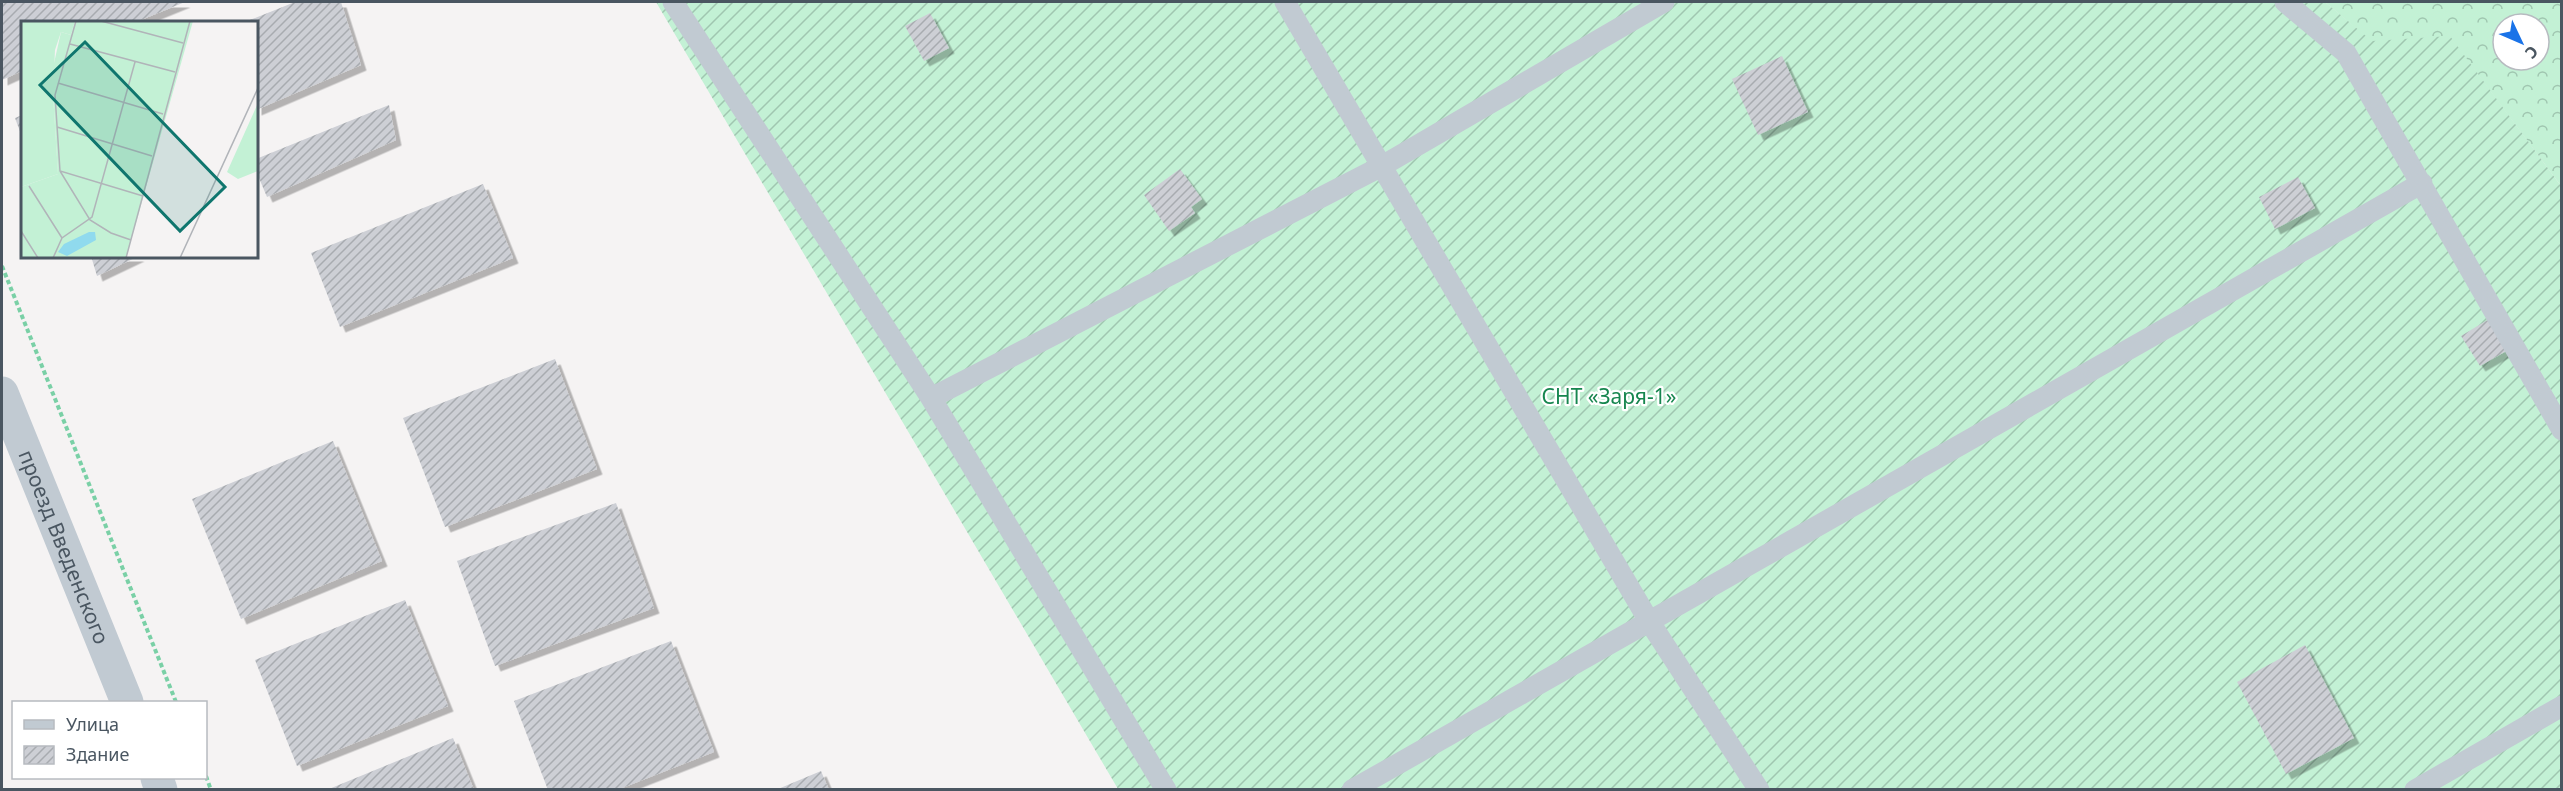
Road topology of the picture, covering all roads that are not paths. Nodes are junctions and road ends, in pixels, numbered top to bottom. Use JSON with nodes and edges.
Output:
{"nodes":[{"id":1,"x":673,"y":2,"type":"edge"},
{"id":2,"x":1285,"y":2,"type":"edge"},
{"id":3,"x":1664,"y":2,"type":"edge"},
{"id":4,"x":2285,"y":2,"type":"edge"},
{"id":5,"x":1382,"y":166,"type":"junction"},
{"id":6,"x":2422,"y":183,"type":"junction"},
{"id":7,"x":2,"y":393,"type":"edge"},
{"id":8,"x":931,"y":398,"type":"junction"},
{"id":9,"x":2562,"y":430,"type":"edge"},
{"id":10,"x":1649,"y":621,"type":"junction"},
{"id":11,"x":127,"y":701,"type":"edge"},
{"id":12,"x":2562,"y":706,"type":"edge"},
{"id":13,"x":1166,"y":789,"type":"edge"},
{"id":14,"x":1352,"y":789,"type":"edge"},
{"id":15,"x":1759,"y":789,"type":"edge"},
{"id":16,"x":2415,"y":789,"type":"edge"}],
"edges":[{"from":1,"to":8,"type":"lane"},
{"from":2,"to":5,"type":"lane"},
{"from":3,"to":5,"type":"lane"},
{"from":4,"to":6,"type":"lane"},
{"from":5,"to":8,"type":"lane"},
{"from":5,"to":10,"type":"lane"},
{"from":6,"to":9,"type":"lane"},
{"from":6,"to":10,"type":"lane"},
{"from":7,"to":11,"type":"street","name":"проезд Введенского"},
{"from":8,"to":13,"type":"lane"},
{"from":10,"to":14,"type":"lane"},
{"from":10,"to":15,"type":"lane"},
{"from":12,"to":16,"type":"lane"}]}
